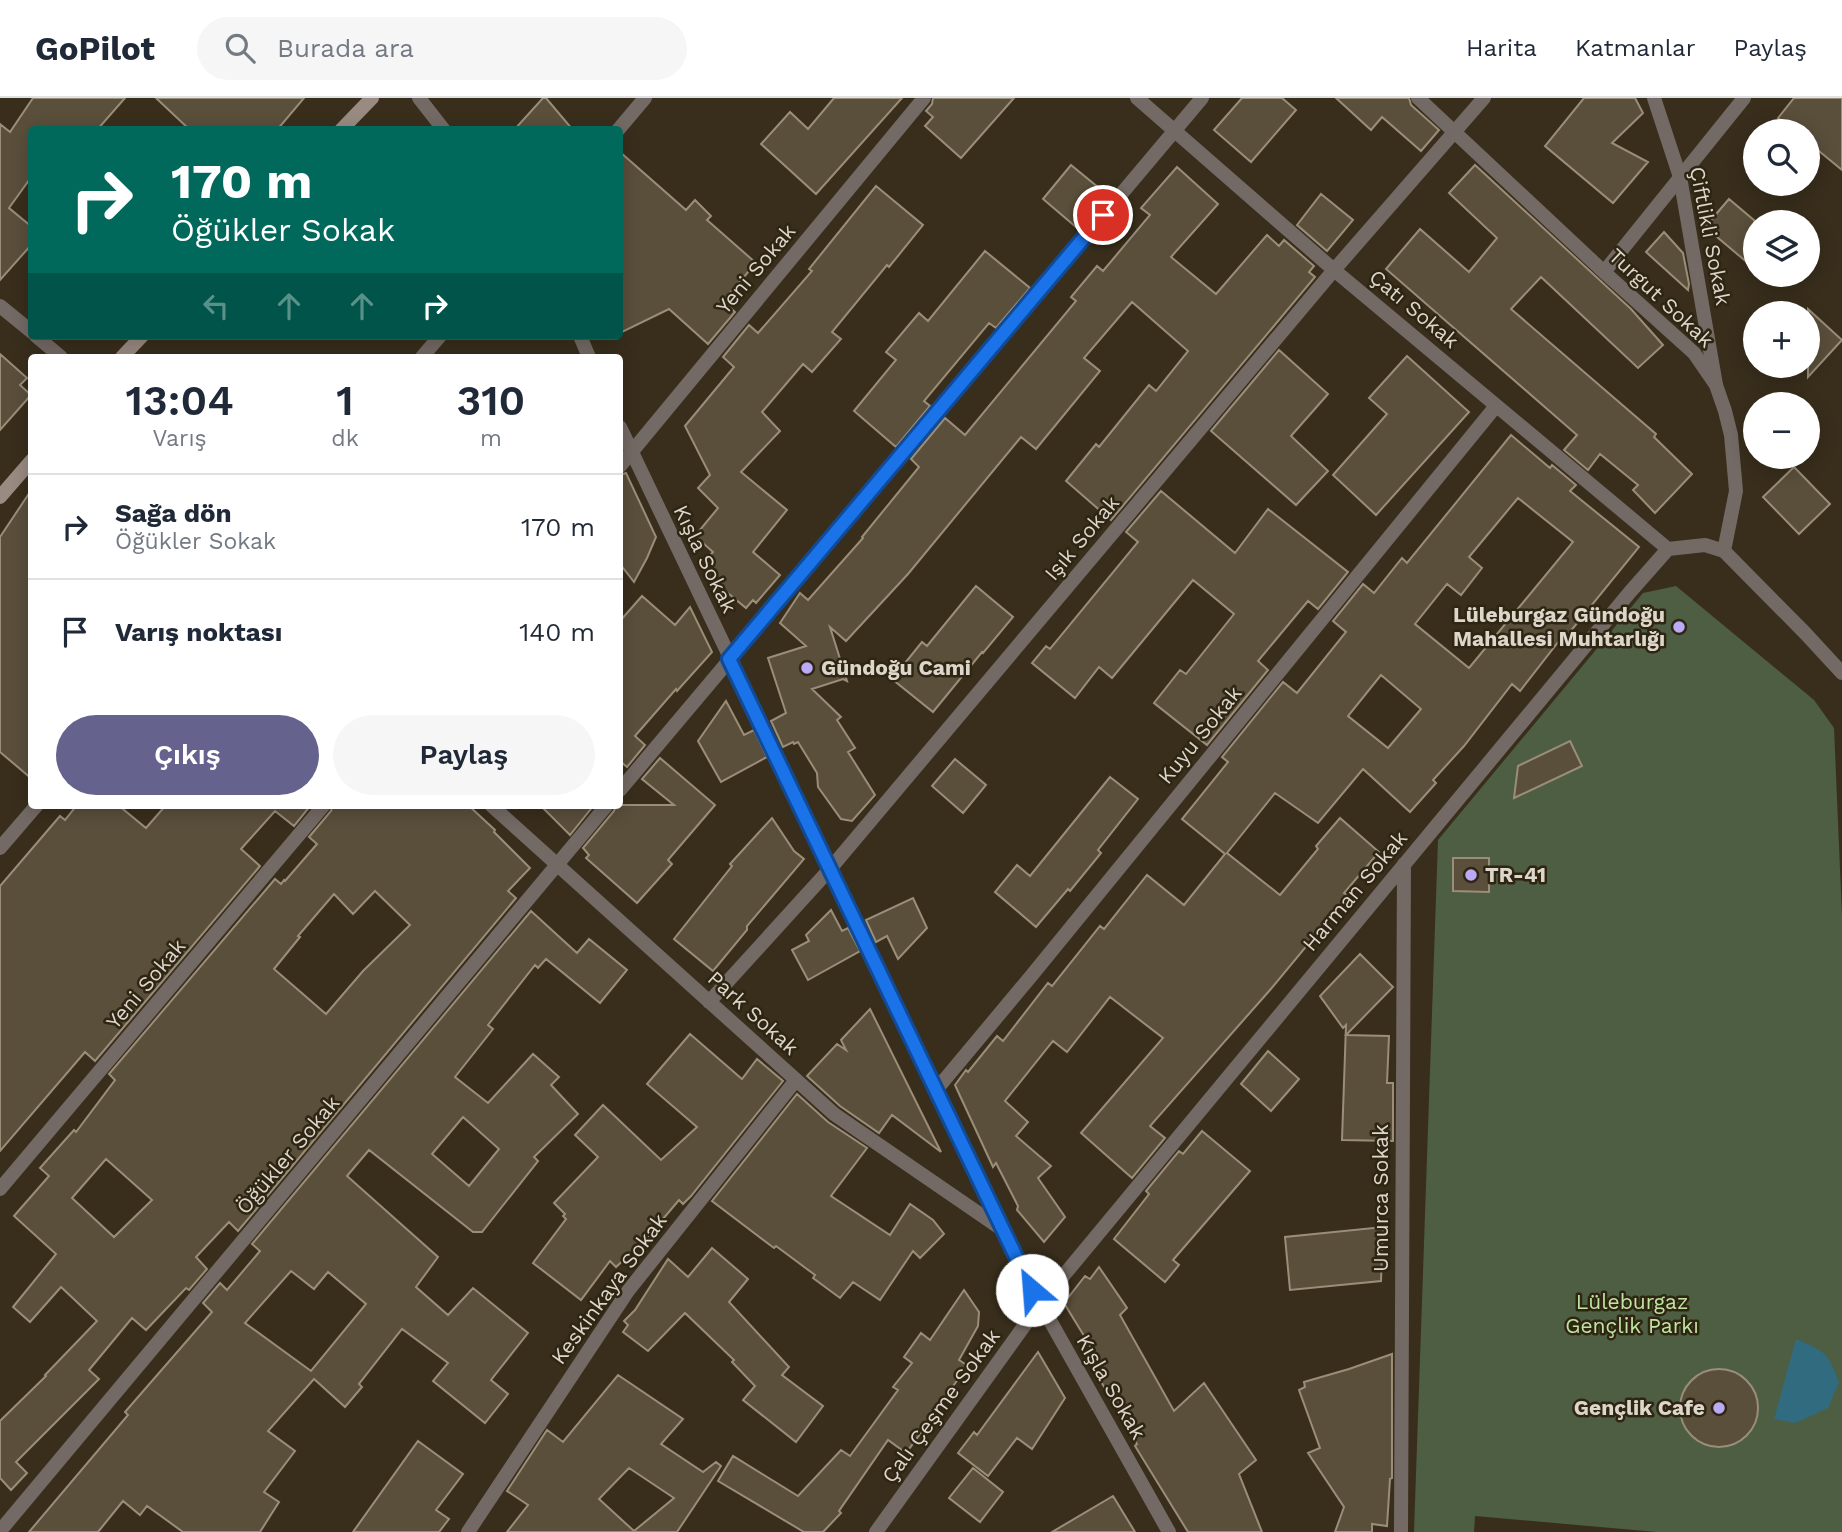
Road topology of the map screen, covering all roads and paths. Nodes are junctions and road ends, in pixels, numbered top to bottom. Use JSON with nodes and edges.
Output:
{"nodes":[{"id":1,"x":372,"y":98,"type":"edge"},
{"id":2,"x":419,"y":98,"type":"edge"},
{"id":3,"x":645,"y":98,"type":"edge"},
{"id":4,"x":924,"y":98,"type":"edge"},
{"id":5,"x":1137,"y":98,"type":"edge"},
{"id":6,"x":1202,"y":98,"type":"edge"},
{"id":7,"x":1418,"y":98,"type":"edge"},
{"id":8,"x":1484,"y":98,"type":"edge"},
{"id":9,"x":1654,"y":98,"type":"edge"},
{"id":10,"x":1744,"y":98,"type":"edge"},
{"id":11,"x":345,"y":126,"type":"edge"},
{"id":12,"x":441,"y":126,"type":"edge"},
{"id":13,"x":621,"y":126,"type":"edge"},
{"id":14,"x":1174,"y":130,"type":"junction"},
{"id":15,"x":1455,"y":131,"type":"junction"},
{"id":16,"x":1680,"y":177,"type":"junction"},
{"id":17,"x":1335,"y":270,"type":"junction"},
{"id":18,"x":1604,"y":272,"type":"junction"},
{"id":19,"x":0,"y":306,"type":"edge"},
{"id":20,"x":28,"y":329,"type":"edge"},
{"id":21,"x":41,"y":340,"type":"edge"},
{"id":22,"x":138,"y":340,"type":"edge"},
{"id":23,"x":437,"y":340,"type":"edge"},
{"id":24,"x":57,"y":354,"type":"edge"},
{"id":25,"x":125,"y":354,"type":"edge"},
{"id":26,"x":425,"y":354,"type":"edge"},
{"id":27,"x":1716,"y":385,"type":"junction"},
{"id":28,"x":1496,"y":406,"type":"junction"},
{"id":29,"x":623,"y":434,"type":"edge"},
{"id":30,"x":631,"y":453,"type":"junction"},
{"id":31,"x":623,"y":462,"type":"edge"},
{"id":32,"x":28,"y":465,"type":"edge"},
{"id":33,"x":0,"y":497,"type":"edge"},
{"id":34,"x":1668,"y":549,"type":"junction"},
{"id":35,"x":1724,"y":551,"type":"junction"},
{"id":36,"x":729,"y":659,"type":"junction"},
{"id":37,"x":1842,"y":673,"type":"edge"},
{"id":38,"x":623,"y":786,"type":"edge"},
{"id":39,"x":34,"y":809,"type":"edge"},
{"id":40,"x":321,"y":809,"type":"edge"},
{"id":41,"x":495,"y":809,"type":"edge"},
{"id":42,"x":604,"y":809,"type":"edge"},
{"id":43,"x":0,"y":848,"type":"edge"},
{"id":44,"x":1404,"y":864,"type":"junction"},
{"id":45,"x":558,"y":865,"type":"junction"},
{"id":46,"x":830,"y":869,"type":"junction"},
{"id":47,"x":709,"y":1002,"type":"junction"},
{"id":48,"x":796,"y":1080,"type":"junction"},
{"id":49,"x":936,"y":1090,"type":"junction"},
{"id":50,"x":0,"y":1189,"type":"edge"},
{"id":51,"x":1003,"y":1230,"type":"junction"},
{"id":52,"x":1040,"y":1304,"type":"junction"},
{"id":53,"x":0,"y":1531,"type":"edge"},
{"id":54,"x":468,"y":1532,"type":"edge"},
{"id":55,"x":876,"y":1532,"type":"edge"},
{"id":56,"x":1169,"y":1532,"type":"edge"},
{"id":57,"x":1401,"y":1532,"type":"edge"}],
"edges":[{"from":1,"to":11,"type":"main road"},
{"from":2,"to":12,"type":"street"},
{"from":3,"to":13,"type":"street"},
{"from":4,"to":30,"type":"street","name":"Yeni Sokak"},
{"from":5,"to":14,"type":"street","name":"Çatı Sokak"},
{"from":6,"to":14,"type":"street"},
{"from":7,"to":15,"type":"street","name":"Turgut Sokak"},
{"from":8,"to":15,"type":"street","name":"Işık Sokak"},
{"from":9,"to":16,"type":"street","name":"Çiftlikli Sokak"},
{"from":10,"to":16,"type":"street"},
{"from":14,"to":17,"type":"street","name":"Çatı Sokak"},
{"from":14,"to":36,"type":"street"},
{"from":15,"to":17,"type":"street","name":"Işık Sokak"},
{"from":15,"to":18,"type":"street","name":"Turgut Sokak"},
{"from":16,"to":18,"type":"street"},
{"from":16,"to":27,"type":"street","name":"Çiftlikli Sokak"},
{"from":17,"to":28,"type":"street","name":"Çatı Sokak"},
{"from":17,"to":46,"type":"street","name":"Işık Sokak"},
{"from":18,"to":27,"type":"street","name":"Turgut Sokak"},
{"from":19,"to":20,"type":"street"},
{"from":21,"to":24,"type":"street"},
{"from":22,"to":25,"type":"main road"},
{"from":23,"to":26,"type":"street"},
{"from":27,"to":35,"type":"street","name":"Turgut Sokak"},
{"from":28,"to":34,"type":"street","name":"Çatı Sokak"},
{"from":28,"to":49,"type":"street","name":"Kuyu Sokak"},
{"from":29,"to":30,"type":"street","name":"Kışla Sokak"},
{"from":30,"to":31,"type":"street","name":"Yeni Sokak"},
{"from":30,"to":36,"type":"street","name":"Kışla Sokak"},
{"from":32,"to":33,"type":"main road"},
{"from":34,"to":35,"type":"street"},
{"from":34,"to":44,"type":"street","name":"Harman Sokak"},
{"from":35,"to":37,"type":"street"},
{"from":36,"to":38,"type":"street"},
{"from":36,"to":46,"type":"street","name":"Kışla Sokak"},
{"from":39,"to":43,"type":"street"},
{"from":40,"to":50,"type":"street","name":"Yeni Sokak"},
{"from":41,"to":45,"type":"street","name":"Park Sokak"},
{"from":42,"to":45,"type":"street","name":"Öğükler Sokak"},
{"from":44,"to":52,"type":"street","name":"Harman Sokak"},
{"from":44,"to":57,"type":"street","name":"Umurca Sokak"},
{"from":45,"to":47,"type":"street","name":"Park Sokak"},
{"from":45,"to":53,"type":"street","name":"Öğükler Sokak"},
{"from":46,"to":47,"type":"street","name":"Işık Sokak"},
{"from":46,"to":49,"type":"street","name":"Kışla Sokak"},
{"from":47,"to":48,"type":"street","name":"Park Sokak"},
{"from":48,"to":51,"type":"street","name":"Park Sokak"},
{"from":48,"to":54,"type":"street","name":"Keskinkaya Sokak"},
{"from":49,"to":51,"type":"street","name":"Kışla Sokak"},
{"from":51,"to":52,"type":"street","name":"Kışla Sokak"},
{"from":52,"to":55,"type":"street","name":"Çalı Çeşme Sokak"},
{"from":52,"to":56,"type":"street","name":"Kışla Sokak"}]}
